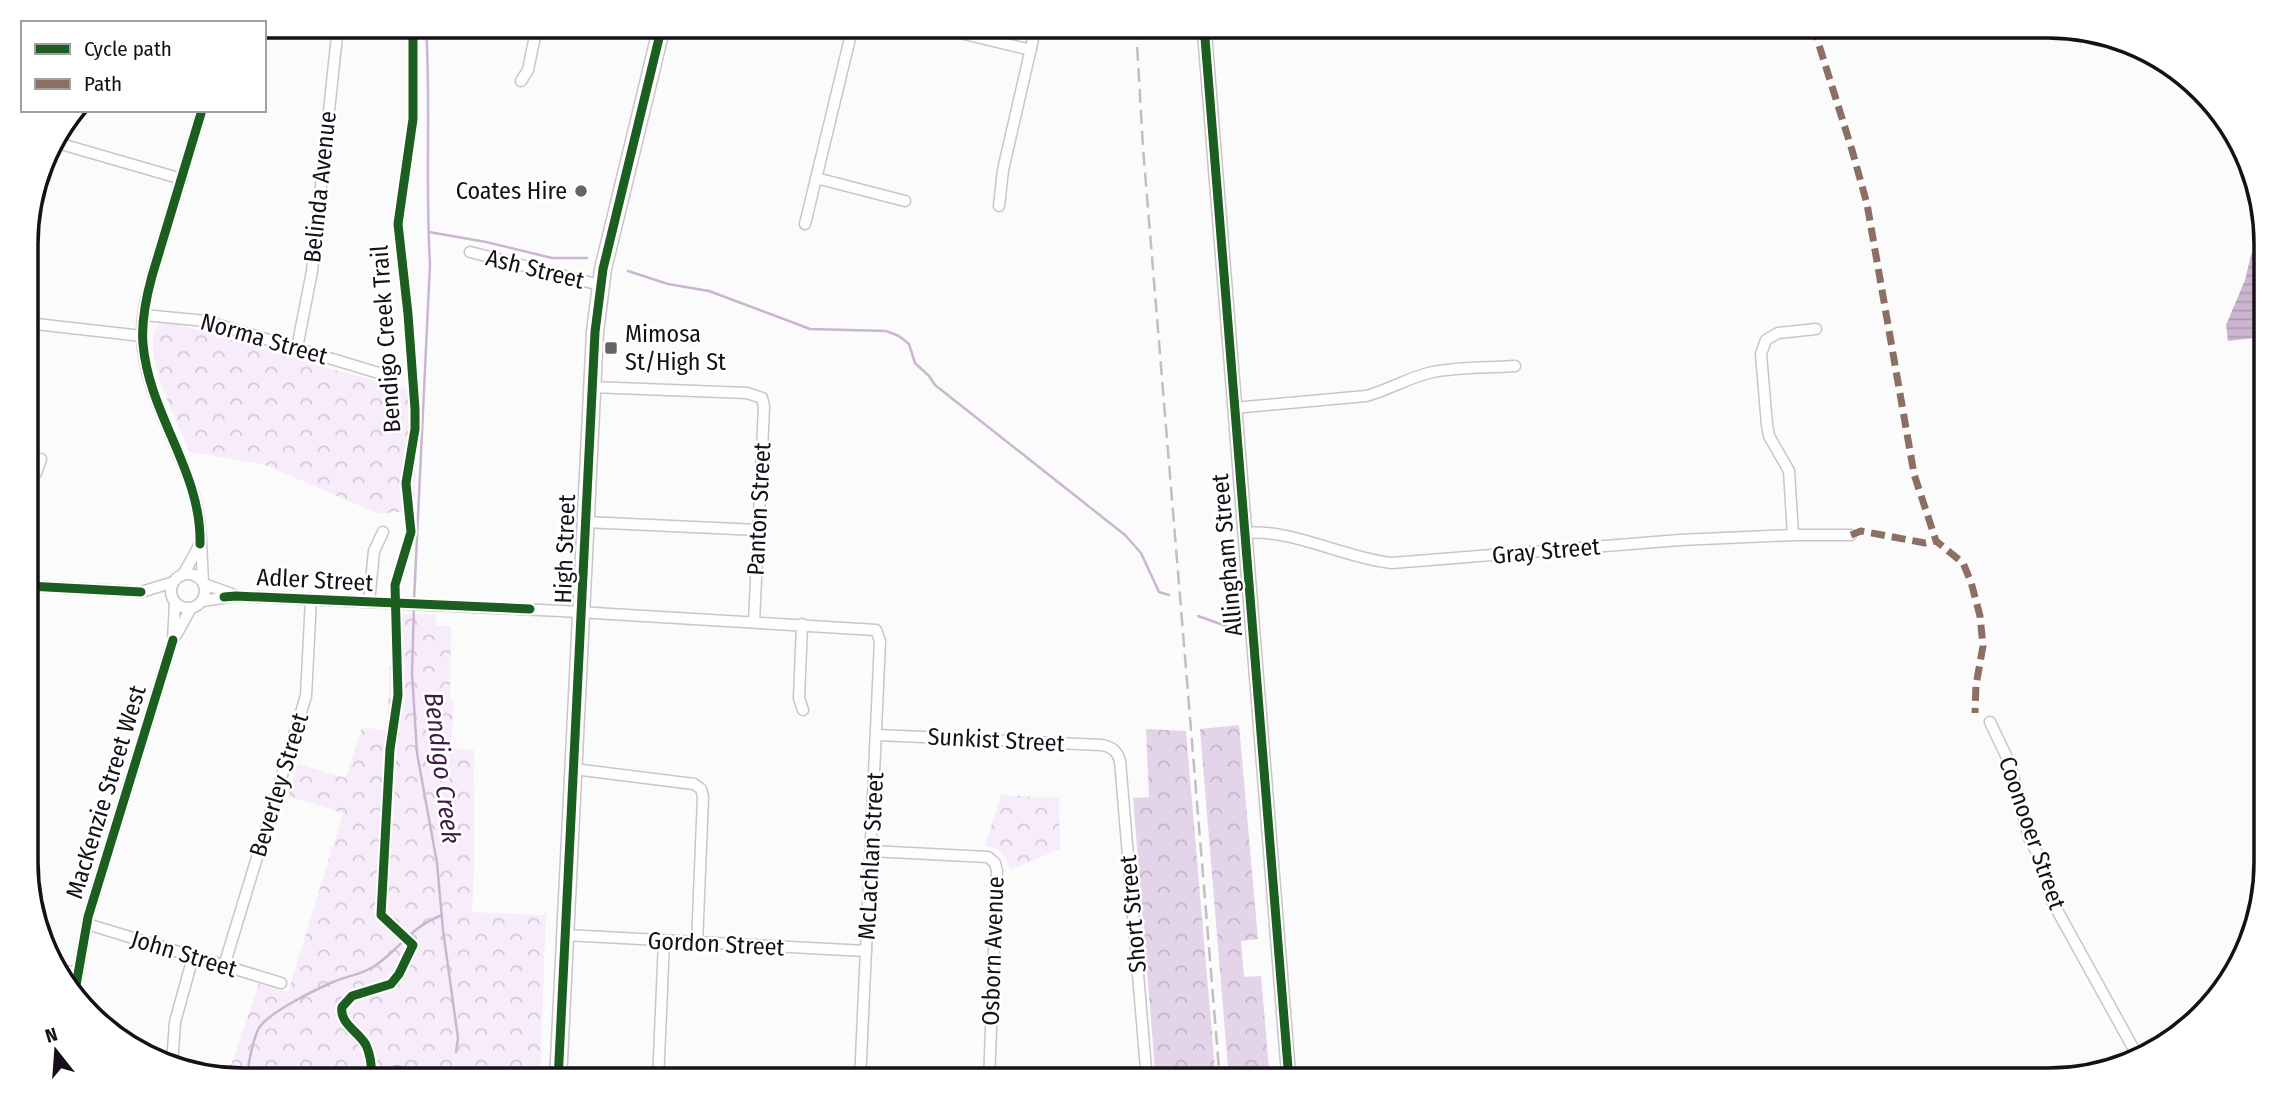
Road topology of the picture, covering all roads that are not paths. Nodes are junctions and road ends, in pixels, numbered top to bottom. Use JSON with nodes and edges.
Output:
{"nodes":[{"id":1,"x":337,"y":38,"type":"edge"},
{"id":2,"x":535,"y":38,"type":"edge"},
{"id":3,"x":659,"y":38,"type":"edge"},
{"id":4,"x":850,"y":38,"type":"edge"},
{"id":5,"x":981,"y":38,"type":"edge"},
{"id":6,"x":1034,"y":38,"type":"edge"},
{"id":7,"x":1205,"y":38,"type":"edge"},
{"id":8,"x":1031,"y":50,"type":"junction"},
{"id":9,"x":521,"y":81,"type":"dead end"},
{"id":10,"x":201,"y":112,"type":"edge"},
{"id":11,"x":64,"y":145,"type":"edge"},
{"id":12,"x":816,"y":178,"type":"junction"},
{"id":13,"x":182,"y":180,"type":"junction"},
{"id":14,"x":905,"y":201,"type":"dead end"},
{"id":15,"x":999,"y":206,"type":"dead end"},
{"id":16,"x":805,"y":224,"type":"dead end"},
{"id":17,"x":470,"y":252,"type":"dead end"},
{"id":18,"x":600,"y":285,"type":"junction"},
{"id":19,"x":144,"y":315,"type":"junction"},
{"id":20,"x":39,"y":324,"type":"edge"},
{"id":21,"x":1816,"y":329,"type":"dead end"},
{"id":22,"x":142,"y":335,"type":"junction"},
{"id":23,"x":297,"y":348,"type":"junction"},
{"id":24,"x":1515,"y":366,"type":"dead end"},
{"id":25,"x":382,"y":374,"type":"dead end"},
{"id":26,"x":591,"y":387,"type":"junction"},
{"id":27,"x":1234,"y":408,"type":"junction"},
{"id":28,"x":41,"y":459,"type":"dead end"},
{"id":29,"x":39,"y":466,"type":"edge"},
{"id":30,"x":585,"y":522,"type":"junction"},
{"id":31,"x":758,"y":530,"type":"junction"},
{"id":32,"x":383,"y":532,"type":"dead end"},
{"id":33,"x":1244,"y":533,"type":"junction"},
{"id":34,"x":1793,"y":535,"type":"junction"},
{"id":35,"x":1852,"y":535,"type":"dead end"},
{"id":36,"x":200,"y":544,"type":"junction"},
{"id":37,"x":178,"y":579,"type":"junction"},
{"id":38,"x":204,"y":582,"type":"junction"},
{"id":39,"x":38,"y":587,"type":"edge"},
{"id":40,"x":141,"y":592,"type":"junction"},
{"id":41,"x":236,"y":596,"type":"junction"},
{"id":42,"x":311,"y":599,"type":"junction"},
{"id":43,"x":174,"y":601,"type":"junction"},
{"id":44,"x":202,"y":601,"type":"junction"},
{"id":45,"x":369,"y":602,"type":"junction"},
{"id":46,"x":191,"y":608,"type":"junction"},
{"id":47,"x":582,"y":612,"type":"junction"},
{"id":48,"x":754,"y":622,"type":"junction"},
{"id":49,"x":802,"y":624,"type":"junction"},
{"id":50,"x":878,"y":631,"type":"joint"},
{"id":51,"x":173,"y":640,"type":"junction"},
{"id":52,"x":803,"y":710,"type":"dead end"},
{"id":53,"x":1990,"y":722,"type":"dead end"},
{"id":54,"x":877,"y":735,"type":"junction"},
{"id":55,"x":1114,"y":749,"type":"joint"},
{"id":56,"x":574,"y":769,"type":"junction"},
{"id":57,"x":871,"y":851,"type":"junction"},
{"id":58,"x":86,"y":924,"type":"junction"},
{"id":59,"x":565,"y":935,"type":"junction"},
{"id":60,"x":664,"y":941,"type":"junction"},
{"id":61,"x":697,"y":943,"type":"junction"},
{"id":62,"x":866,"y":951,"type":"junction"},
{"id":63,"x":193,"y":957,"type":"junction"},
{"id":64,"x":224,"y":966,"type":"junction"},
{"id":65,"x":70,"y":972,"type":"edge"},
{"id":66,"x":77,"y":972,"type":"junction"},
{"id":67,"x":76,"y":981,"type":"edge"},
{"id":68,"x":281,"y":983,"type":"dead end"},
{"id":69,"x":2134,"y":1049,"type":"edge"},
{"id":70,"x":173,"y":1055,"type":"edge"},
{"id":71,"x":559,"y":1068,"type":"edge"},
{"id":72,"x":659,"y":1068,"type":"edge"},
{"id":73,"x":861,"y":1068,"type":"edge"},
{"id":74,"x":989,"y":1068,"type":"edge"},
{"id":75,"x":1146,"y":1068,"type":"edge"},
{"id":76,"x":1288,"y":1068,"type":"edge"}],
"edges":[{"from":1,"to":23,"type":"street","name":"Belinda Avenue"},
{"from":2,"to":9,"type":"street"},
{"from":3,"to":18,"type":"highway","name":"High Street"},
{"from":4,"to":12,"type":"street"},
{"from":5,"to":8,"type":"street"},
{"from":6,"to":8,"type":"street"},
{"from":7,"to":27,"type":"street","name":"Allingham Street"},
{"from":8,"to":15,"type":"street"},
{"from":10,"to":13,"type":"street"},
{"from":11,"to":13,"type":"street"},
{"from":12,"to":14,"type":"street"},
{"from":12,"to":16,"type":"street"},
{"from":13,"to":19,"type":"street"},
{"from":17,"to":18,"type":"street","name":"Ash Street"},
{"from":18,"to":26,"type":"highway","name":"High Street"},
{"from":19,"to":22,"type":"street"},
{"from":19,"to":23,"type":"street","name":"Norma Street"},
{"from":20,"to":22,"type":"street"},
{"from":21,"to":34,"type":"street"},
{"from":22,"to":36,"type":"street"},
{"from":23,"to":25,"type":"street","name":"Norma Street"},
{"from":24,"to":27,"type":"street"},
{"from":26,"to":30,"type":"highway","name":"High Street"},
{"from":26,"to":31,"type":"street","name":"Panton Street"},
{"from":27,"to":33,"type":"street","name":"Allingham Street"},
{"from":28,"to":29,"type":"street"},
{"from":30,"to":31,"type":"street"},
{"from":30,"to":47,"type":"highway","name":"High Street"},
{"from":31,"to":48,"type":"street","name":"Panton Street"},
{"from":32,"to":45,"type":"street"},
{"from":33,"to":34,"type":"street","name":"Gray Street"},
{"from":33,"to":76,"type":"street","name":"Allingham Street"},
{"from":34,"to":35,"type":"street","name":"Gray Street"},
{"from":36,"to":37,"type":"street"},
{"from":36,"to":38,"type":"street"},
{"from":37,"to":38,"type":"street"},
{"from":37,"to":40,"type":"street"},
{"from":37,"to":43,"type":"street"},
{"from":38,"to":41,"type":"street","name":"Adler Street"},
{"from":38,"to":44,"type":"street"},
{"from":39,"to":40,"type":"street"},
{"from":40,"to":43,"type":"street"},
{"from":41,"to":42,"type":"street","name":"Adler Street"},
{"from":41,"to":44,"type":"street","name":"Adler Street"},
{"from":42,"to":45,"type":"street","name":"Adler Street"},
{"from":42,"to":64,"type":"street","name":"Beverley Street"},
{"from":43,"to":46,"type":"street"},
{"from":43,"to":51,"type":"street","name":"MacKenzie Street West"},
{"from":44,"to":46,"type":"street"},
{"from":45,"to":47,"type":"street","name":"Adler Street"},
{"from":46,"to":51,"type":"street","name":"MacKenzie Street West"},
{"from":47,"to":48,"type":"street","name":"Adler Street"},
{"from":47,"to":56,"type":"highway","name":"High Street"},
{"from":48,"to":49,"type":"street","name":"Adler Street"},
{"from":49,"to":50,"type":"street","name":"Adler Street"},
{"from":49,"to":52,"type":"street"},
{"from":50,"to":54,"type":"street","name":"McLachlan Street"},
{"from":51,"to":58,"type":"street","name":"MacKenzie Street West"},
{"from":53,"to":69,"type":"street","name":"Coonooer Street"},
{"from":54,"to":55,"type":"street","name":"Sunkist Street"},
{"from":54,"to":57,"type":"street","name":"McLachlan Street"},
{"from":55,"to":75,"type":"street","name":"Short Street"},
{"from":56,"to":59,"type":"highway","name":"High Street"},
{"from":56,"to":61,"type":"street"},
{"from":57,"to":62,"type":"street","name":"McLachlan Street"},
{"from":57,"to":74,"type":"street","name":"Osborn Avenue"},
{"from":58,"to":63,"type":"street","name":"John Street"},
{"from":58,"to":66,"type":"street","name":"MacKenzie Street West"},
{"from":59,"to":60,"type":"street","name":"Gordon Street"},
{"from":59,"to":71,"type":"highway","name":"High Street"},
{"from":60,"to":61,"type":"street","name":"Gordon Street"},
{"from":60,"to":72,"type":"street"},
{"from":61,"to":62,"type":"street","name":"Gordon Street"},
{"from":62,"to":73,"type":"street","name":"McLachlan Street"},
{"from":63,"to":64,"type":"street","name":"John Street"},
{"from":63,"to":70,"type":"street"},
{"from":64,"to":68,"type":"street","name":"John Street"},
{"from":65,"to":66,"type":"street"},
{"from":66,"to":67,"type":"street","name":"MacKenzie Street West"}]}
